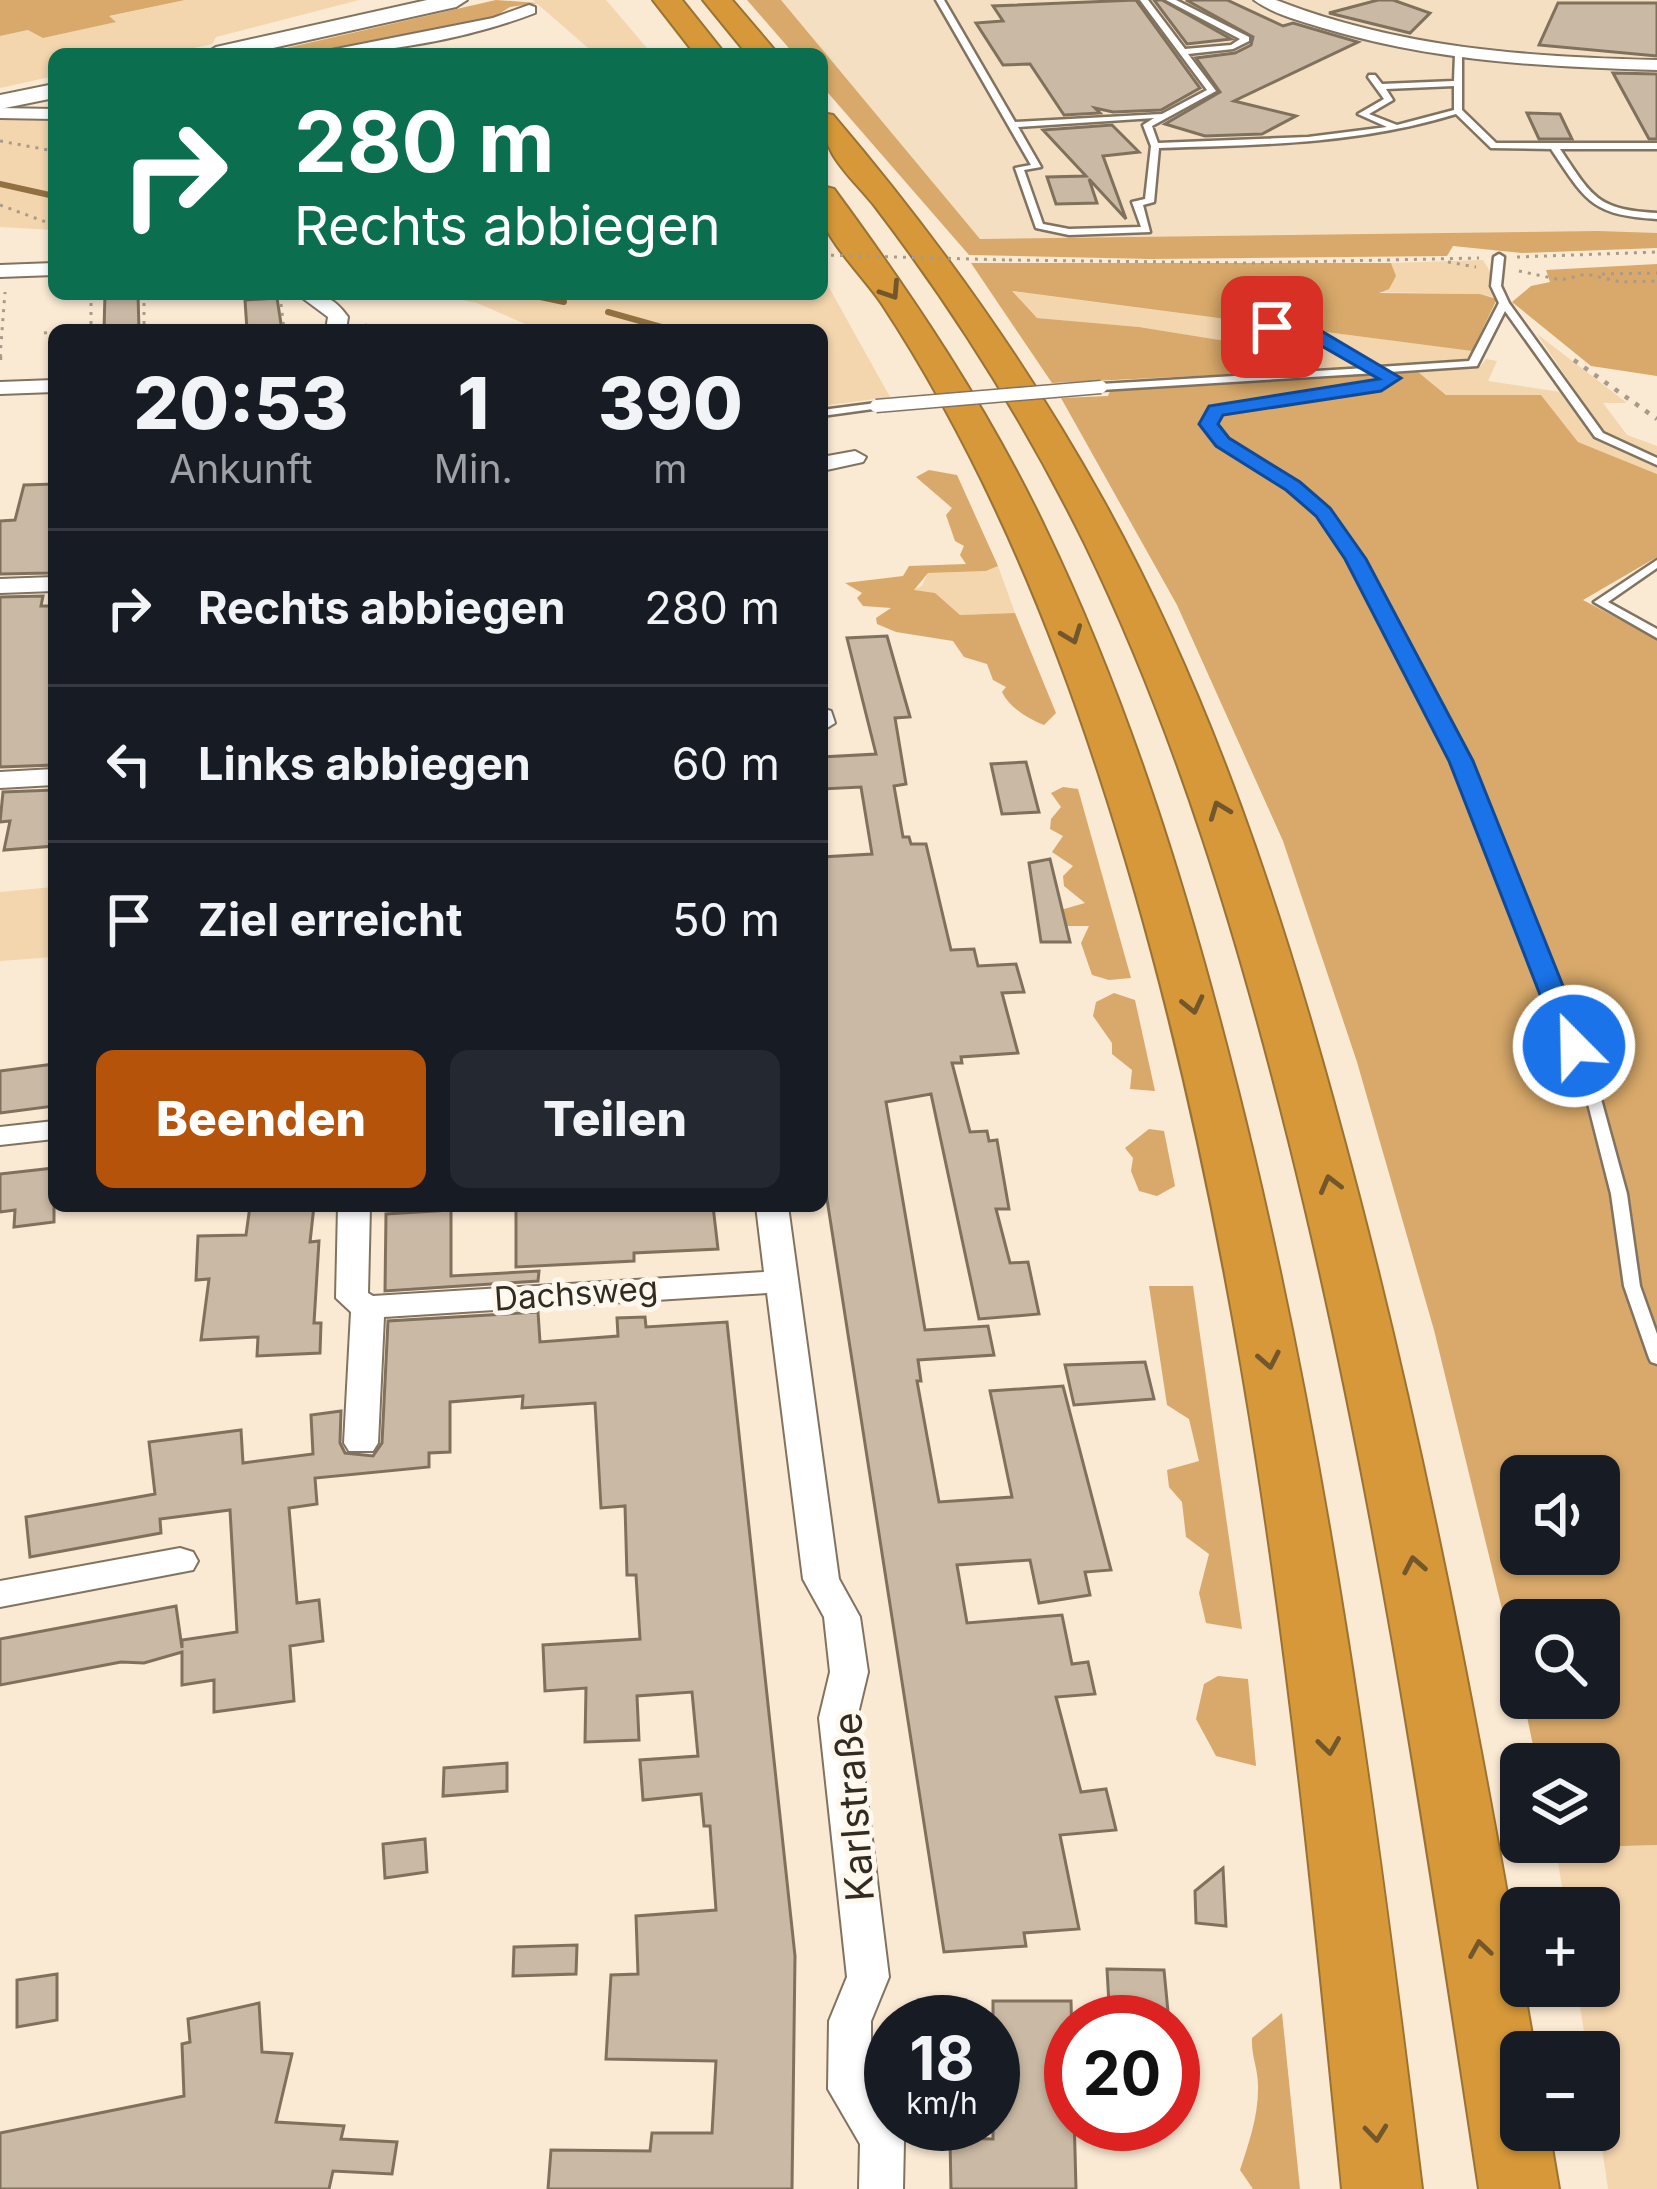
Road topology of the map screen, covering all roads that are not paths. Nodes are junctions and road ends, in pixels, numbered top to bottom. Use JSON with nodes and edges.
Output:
{"nodes":[{"id":1,"x":456,"y":0,"type":"edge"},
{"id":2,"x":667,"y":0,"type":"edge"},
{"id":3,"x":717,"y":0,"type":"edge"},
{"id":4,"x":940,"y":0,"type":"edge"},
{"id":5,"x":1144,"y":0,"type":"edge"},
{"id":6,"x":1170,"y":0,"type":"edge"},
{"id":7,"x":1262,"y":0,"type":"edge"},
{"id":8,"x":529,"y":10,"type":"dead end"},
{"id":9,"x":243,"y":48,"type":"edge"},
{"id":10,"x":352,"y":48,"type":"edge"},
{"id":11,"x":705,"y":48,"type":"edge"},
{"id":12,"x":759,"y":48,"type":"edge"},
{"id":13,"x":1183,"y":52,"type":"junction"},
{"id":14,"x":1459,"y":54,"type":"junction"},
{"id":15,"x":1657,"y":65,"type":"edge"},
{"id":16,"x":1372,"y":77,"type":"dead end"},
{"id":17,"x":1458,"y":83,"type":"junction"},
{"id":18,"x":1380,"y":87,"type":"junction"},
{"id":19,"x":48,"y":92,"type":"edge"},
{"id":20,"x":0,"y":103,"type":"edge"},
{"id":21,"x":1458,"y":111,"type":"junction"},
{"id":22,"x":0,"y":113,"type":"edge"},
{"id":23,"x":48,"y":115,"type":"edge"},
{"id":24,"x":1167,"y":115,"type":"junction"},
{"id":25,"x":1013,"y":125,"type":"junction"},
{"id":26,"x":1397,"y":128,"type":"junction"},
{"id":27,"x":828,"y":129,"type":"edge"},
{"id":28,"x":1155,"y":146,"type":"junction"},
{"id":29,"x":1657,"y":146,"type":"edge"},
{"id":30,"x":1555,"y":148,"type":"junction"},
{"id":31,"x":828,"y":205,"type":"edge"},
{"id":32,"x":1657,"y":216,"type":"edge"},
{"id":33,"x":1498,"y":264,"type":"road end"},
{"id":34,"x":48,"y":268,"type":"edge"},
{"id":35,"x":3,"y":271,"type":"edge"},
{"id":36,"x":317,"y":300,"type":"edge"},
{"id":37,"x":1504,"y":303,"type":"junction"},
{"id":38,"x":337,"y":324,"type":"edge"},
{"id":39,"x":1272,"y":327,"type":"dead end"},
{"id":40,"x":1376,"y":370,"type":"junction"},
{"id":41,"x":48,"y":386,"type":"edge"},
{"id":42,"x":0,"y":388,"type":"edge"},
{"id":43,"x":828,"y":411,"type":"edge"},
{"id":44,"x":855,"y":457,"type":"dead end"},
{"id":45,"x":1657,"y":462,"type":"edge"},
{"id":46,"x":828,"y":463,"type":"edge"},
{"id":47,"x":1657,"y":563,"type":"edge"},
{"id":48,"x":48,"y":584,"type":"edge"},
{"id":49,"x":0,"y":586,"type":"edge"},
{"id":50,"x":1657,"y":634,"type":"edge"},
{"id":51,"x":48,"y":777,"type":"edge"},
{"id":52,"x":0,"y":780,"type":"edge"},
{"id":53,"x":48,"y":1131,"type":"edge"},
{"id":54,"x":0,"y":1136,"type":"edge"},
{"id":55,"x":354,"y":1212,"type":"edge"},
{"id":56,"x":773,"y":1212,"type":"edge"},
{"id":57,"x":784,"y":1281,"type":"junction"},
{"id":58,"x":368,"y":1307,"type":"junction"},
{"id":59,"x":1657,"y":1358,"type":"edge"},
{"id":60,"x":361,"y":1443,"type":"dead end"},
{"id":61,"x":180,"y":1561,"type":"dead end"},
{"id":62,"x":0,"y":1594,"type":"edge"},
{"id":63,"x":881,"y":2189,"type":"edge"},
{"id":64,"x":1382,"y":2189,"type":"edge"},
{"id":65,"x":1519,"y":2189,"type":"edge"}],
"edges":[{"from":1,"to":9,"type":"main road"},
{"from":2,"to":11,"type":"highway"},
{"from":3,"to":12,"type":"highway"},
{"from":4,"to":25,"type":"lane"},
{"from":5,"to":13,"type":"lane"},
{"from":6,"to":13,"type":"lane"},
{"from":7,"to":14,"type":"street"},
{"from":8,"to":10,"type":"street"},
{"from":13,"to":24,"type":"lane"},
{"from":14,"to":15,"type":"street"},
{"from":14,"to":17,"type":"lane"},
{"from":16,"to":18,"type":"lane"},
{"from":17,"to":18,"type":"lane"},
{"from":17,"to":21,"type":"lane"},
{"from":18,"to":26,"type":"lane"},
{"from":19,"to":20,"type":"main road"},
{"from":21,"to":26,"type":"lane"},
{"from":21,"to":30,"type":"lane"},
{"from":22,"to":23,"type":"street"},
{"from":24,"to":25,"type":"lane"},
{"from":24,"to":28,"type":"lane"},
{"from":25,"to":28,"type":"lane"},
{"from":26,"to":28,"type":"lane"},
{"from":65,"to":27,"type":"highway","one_way":true},
{"from":29,"to":30,"type":"lane"},
{"from":30,"to":32,"type":"lane"},
{"from":31,"to":64,"type":"highway","one_way":true},
{"from":33,"to":37,"type":"lane"},
{"from":34,"to":35,"type":"street"},
{"from":36,"to":38,"type":"street"},
{"from":37,"to":40,"type":"lane"},
{"from":37,"to":45,"type":"lane"},
{"from":39,"to":40,"type":"lane"},
{"from":40,"to":43,"type":"lane","bridge":true},
{"from":40,"to":59,"type":"lane"},
{"from":41,"to":42,"type":"street"},
{"from":44,"to":46,"type":"street"},
{"from":47,"to":50,"type":"lane"},
{"from":48,"to":49,"type":"street"},
{"from":51,"to":52,"type":"street"},
{"from":53,"to":54,"type":"street"},
{"from":55,"to":58,"type":"street"},
{"from":56,"to":57,"type":"street","name":"Karlstraße"},
{"from":57,"to":58,"type":"street","name":"Dachsweg"},
{"from":57,"to":63,"type":"street","name":"Karlstraße"},
{"from":58,"to":60,"type":"street"},
{"from":61,"to":62,"type":"street"}]}
